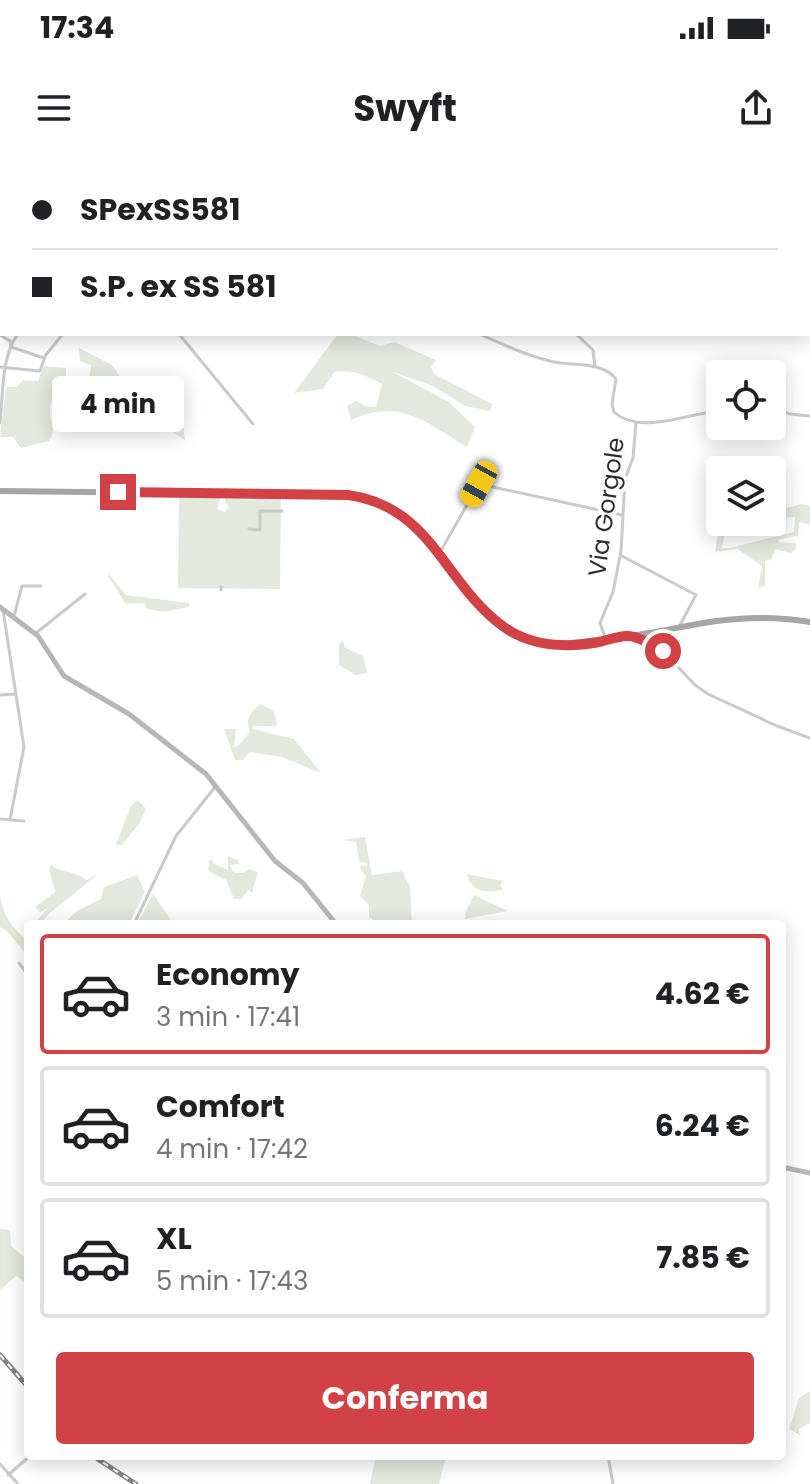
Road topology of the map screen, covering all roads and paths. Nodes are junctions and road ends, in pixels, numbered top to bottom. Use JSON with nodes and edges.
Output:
{"nodes":[{"id":1,"x":3,"y":336,"type":"edge"},
{"id":2,"x":16,"y":336,"type":"edge"},
{"id":3,"x":61,"y":336,"type":"edge"},
{"id":4,"x":181,"y":336,"type":"edge"},
{"id":5,"x":484,"y":336,"type":"edge"},
{"id":6,"x":578,"y":336,"type":"edge"},
{"id":7,"x":11,"y":342,"type":"junction"},
{"id":8,"x":0,"y":356,"type":"edge"},
{"id":9,"x":8,"y":356,"type":"junction"},
{"id":10,"x":44,"y":358,"type":"junction"},
{"id":11,"x":0,"y":367,"type":"edge"},
{"id":12,"x":7,"y":367,"type":"junction"},
{"id":13,"x":595,"y":367,"type":"junction"},
{"id":14,"x":2,"y":388,"type":"edge"},
{"id":15,"x":1,"y":409,"type":"edge"},
{"id":16,"x":706,"y":412,"type":"edge"},
{"id":17,"x":786,"y":413,"type":"edge"},
{"id":18,"x":810,"y":416,"type":"edge"},
{"id":19,"x":0,"y":423,"type":"edge"},
{"id":20,"x":636,"y":423,"type":"junction"},
{"id":21,"x":253,"y":424,"type":"dead end"},
{"id":22,"x":0,"y":491,"type":"edge"},
{"id":23,"x":282,"y":511,"type":"dead end"},
{"id":24,"x":622,"y":515,"type":"junction"},
{"id":25,"x":249,"y":529,"type":"dead end"},
{"id":26,"x":439,"y":554,"type":"junction"},
{"id":27,"x":620,"y":555,"type":"junction"},
{"id":28,"x":41,"y":586,"type":"dead end"},
{"id":29,"x":85,"y":594,"type":"dead end"},
{"id":30,"x":2,"y":608,"type":"edge"},
{"id":31,"x":14,"y":616,"type":"junction"},
{"id":32,"x":810,"y":622,"type":"edge"},
{"id":33,"x":678,"y":628,"type":"junction"},
{"id":34,"x":36,"y":633,"type":"junction"},
{"id":35,"x":629,"y":636,"type":"junction"},
{"id":36,"x":607,"y":640,"type":"junction"},
{"id":37,"x":16,"y":694,"type":"junction"},
{"id":38,"x":0,"y":695,"type":"edge"},
{"id":39,"x":810,"y":738,"type":"edge"},
{"id":40,"x":216,"y":786,"type":"junction"},
{"id":41,"x":0,"y":819,"type":"edge"},
{"id":42,"x":10,"y":820,"type":"junction"},
{"id":43,"x":24,"y":821,"type":"dead end"},
{"id":44,"x":136,"y":920,"type":"edge"},
{"id":45,"x":333,"y":920,"type":"edge"},
{"id":46,"x":19,"y":963,"type":"dead end"},
{"id":47,"x":24,"y":970,"type":"edge"},
{"id":48,"x":786,"y":1168,"type":"edge"},
{"id":49,"x":810,"y":1173,"type":"edge"},
{"id":50,"x":25,"y":1460,"type":"edge"},
{"id":51,"x":609,"y":1460,"type":"edge"},
{"id":52,"x":0,"y":1464,"type":"edge"},
{"id":53,"x":8,"y":1475,"type":"junction"},
{"id":54,"x":18,"y":1484,"type":"edge"},
{"id":55,"x":613,"y":1484,"type":"edge"}],
"edges":[{"from":1,"to":7,"type":"street"},
{"from":2,"to":7,"type":"street"},
{"from":3,"to":10,"type":"street"},
{"from":4,"to":21,"type":"street"},
{"from":5,"to":13,"type":"street"},
{"from":6,"to":13,"type":"street"},
{"from":7,"to":9,"type":"street"},
{"from":7,"to":10,"type":"street"},
{"from":8,"to":9,"type":"street"},
{"from":9,"to":12,"type":"street"},
{"from":10,"to":12,"type":"street"},
{"from":11,"to":12,"type":"street"},
{"from":12,"to":14,"type":"street"},
{"from":13,"to":20,"type":"street"},
{"from":14,"to":15,"type":"street"},
{"from":15,"to":19,"type":"street"},
{"from":16,"to":20,"type":"street"},
{"from":17,"to":18,"type":"street"},
{"from":20,"to":24,"type":"street","name":"Via Gorgole"},
{"from":22,"to":26,"type":"main road"},
{"from":23,"to":25,"type":"street"},
{"from":24,"to":26,"type":"street"},
{"from":24,"to":27,"type":"street","name":"Via Gorgole"},
{"from":26,"to":36,"type":"main road"},
{"from":27,"to":33,"type":"street"},
{"from":27,"to":36,"type":"street","name":"Via Gorgole"},
{"from":28,"to":31,"type":"street"},
{"from":29,"to":34,"type":"street"},
{"from":30,"to":31,"type":"street"},
{"from":30,"to":37,"type":"street"},
{"from":31,"to":34,"type":"street"},
{"from":32,"to":33,"type":"main road"},
{"from":33,"to":35,"type":"main road"},
{"from":34,"to":40,"type":"street"},
{"from":35,"to":36,"type":"main road"},
{"from":35,"to":39,"type":"street"},
{"from":37,"to":38,"type":"street"},
{"from":37,"to":42,"type":"street"},
{"from":40,"to":44,"type":"street"},
{"from":40,"to":45,"type":"street"},
{"from":41,"to":42,"type":"street"},
{"from":42,"to":43,"type":"street"},
{"from":46,"to":47,"type":"street"},
{"from":48,"to":49,"type":"street"},
{"from":50,"to":53,"type":"street"},
{"from":51,"to":55,"type":"street"},
{"from":52,"to":53,"type":"street"},
{"from":53,"to":54,"type":"street"}]}
